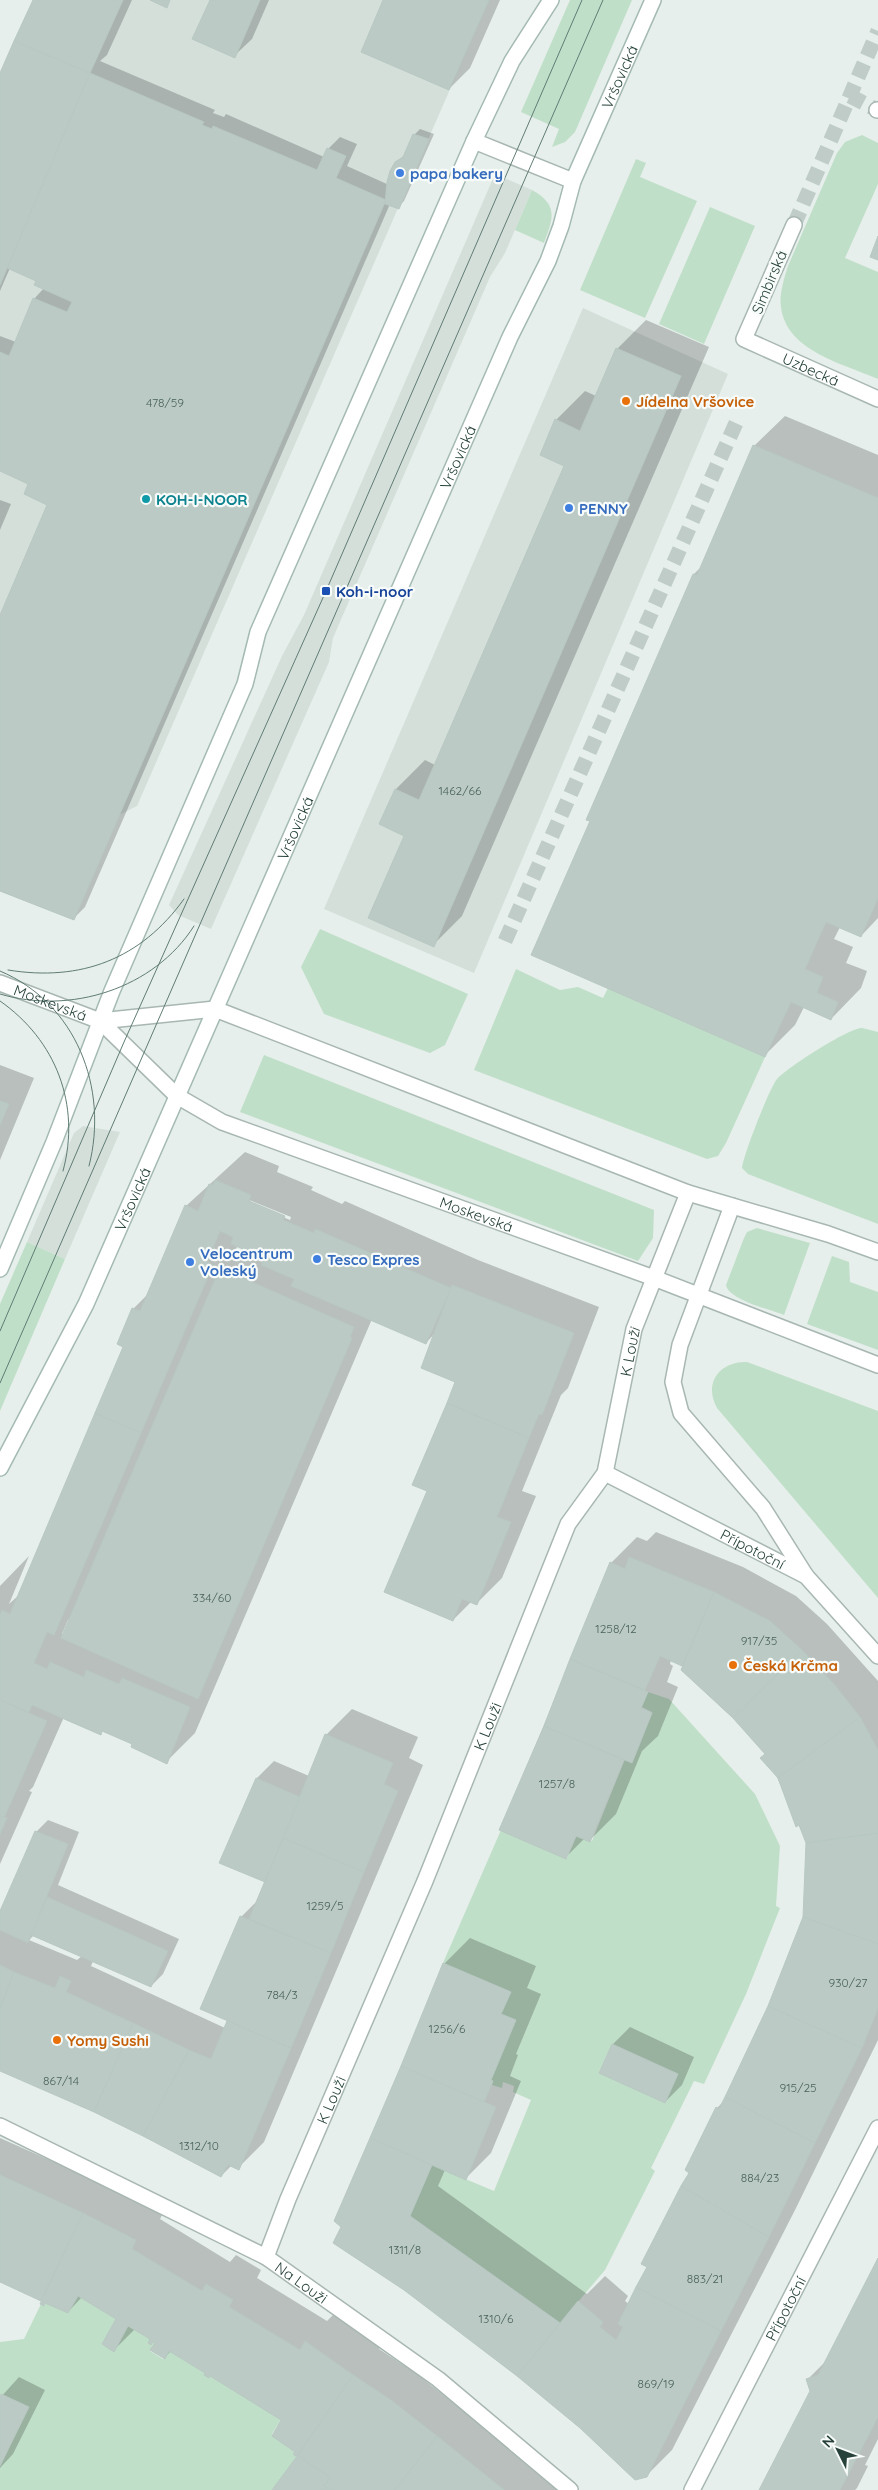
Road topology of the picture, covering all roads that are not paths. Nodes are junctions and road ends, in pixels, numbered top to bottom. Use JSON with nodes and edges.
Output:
{"nodes":[{"id":1,"x":551,"y":0,"type":"edge"},
{"id":2,"x":653,"y":0,"type":"edge"},
{"id":3,"x":474,"y":141,"type":"junction"},
{"id":4,"x":573,"y":181,"type":"junction"},
{"id":5,"x":794,"y":225,"type":"tunnel mouth"},
{"id":6,"x":744,"y":339,"type":"joint"},
{"id":7,"x":878,"y":399,"type":"edge"},
{"id":8,"x":0,"y":984,"type":"edge"},
{"id":9,"x":215,"y":1009,"type":"junction"},
{"id":10,"x":100,"y":1020,"type":"junction"},
{"id":11,"x":177,"y":1096,"type":"junction"},
{"id":12,"x":688,"y":1193,"type":"junction"},
{"id":13,"x":732,"y":1206,"type":"junction"},
{"id":14,"x":878,"y":1252,"type":"edge"},
{"id":15,"x":0,"y":1269,"type":"edge"},
{"id":16,"x":654,"y":1278,"type":"junction"},
{"id":17,"x":698,"y":1297,"type":"junction"},
{"id":18,"x":878,"y":1365,"type":"edge"},
{"id":19,"x":0,"y":1468,"type":"edge"},
{"id":20,"x":605,"y":1474,"type":"junction"},
{"id":21,"x":806,"y":1576,"type":"junction"},
{"id":22,"x":878,"y":1656,"type":"edge"},
{"id":23,"x":0,"y":2126,"type":"edge"},
{"id":24,"x":878,"y":2128,"type":"edge"},
{"id":25,"x":266,"y":2257,"type":"junction"},
{"id":26,"x":570,"y":2490,"type":"edge"},
{"id":27,"x":692,"y":2490,"type":"edge"}],
"edges":[{"from":1,"to":3,"type":"street"},
{"from":2,"to":4,"type":"street","name":"Vršovická"},
{"from":3,"to":4,"type":"street"},
{"from":3,"to":10,"type":"street"},
{"from":4,"to":9,"type":"street","name":"Vršovická"},
{"from":5,"to":6,"type":"street","name":"Simbirská"},
{"from":6,"to":7,"type":"street","name":"Uzbecká"},
{"from":8,"to":10,"type":"street","name":"Moskevská"},
{"from":9,"to":10,"type":"street","name":"Moskevská"},
{"from":9,"to":11,"type":"street","name":"Vršovická"},
{"from":9,"to":12,"type":"street","name":"Moskevská"},
{"from":10,"to":11,"type":"street","name":"Moskevská"},
{"from":10,"to":15,"type":"street"},
{"from":11,"to":16,"type":"street","name":"Moskevská"},
{"from":11,"to":19,"type":"street","name":"Vršovická"},
{"from":12,"to":13,"type":"street","name":"Moskevská"},
{"from":12,"to":16,"type":"street","name":"K Louži"},
{"from":13,"to":14,"type":"street","name":"Moskevská"},
{"from":13,"to":17,"type":"street"},
{"from":16,"to":17,"type":"street","name":"Moskevská"},
{"from":16,"to":20,"type":"street","name":"K Louži"},
{"from":17,"to":18,"type":"street","name":"Moskevská"},
{"from":17,"to":21,"type":"street"},
{"from":20,"to":21,"type":"street","name":"Přípotoční"},
{"from":20,"to":25,"type":"street","name":"K Louži"},
{"from":21,"to":22,"type":"street","name":"Přípotoční"},
{"from":23,"to":25,"type":"street","name":"Na Louži"},
{"from":24,"to":27,"type":"street","name":"Přípotoční"},
{"from":25,"to":26,"type":"street","name":"Na Louži"}]}
